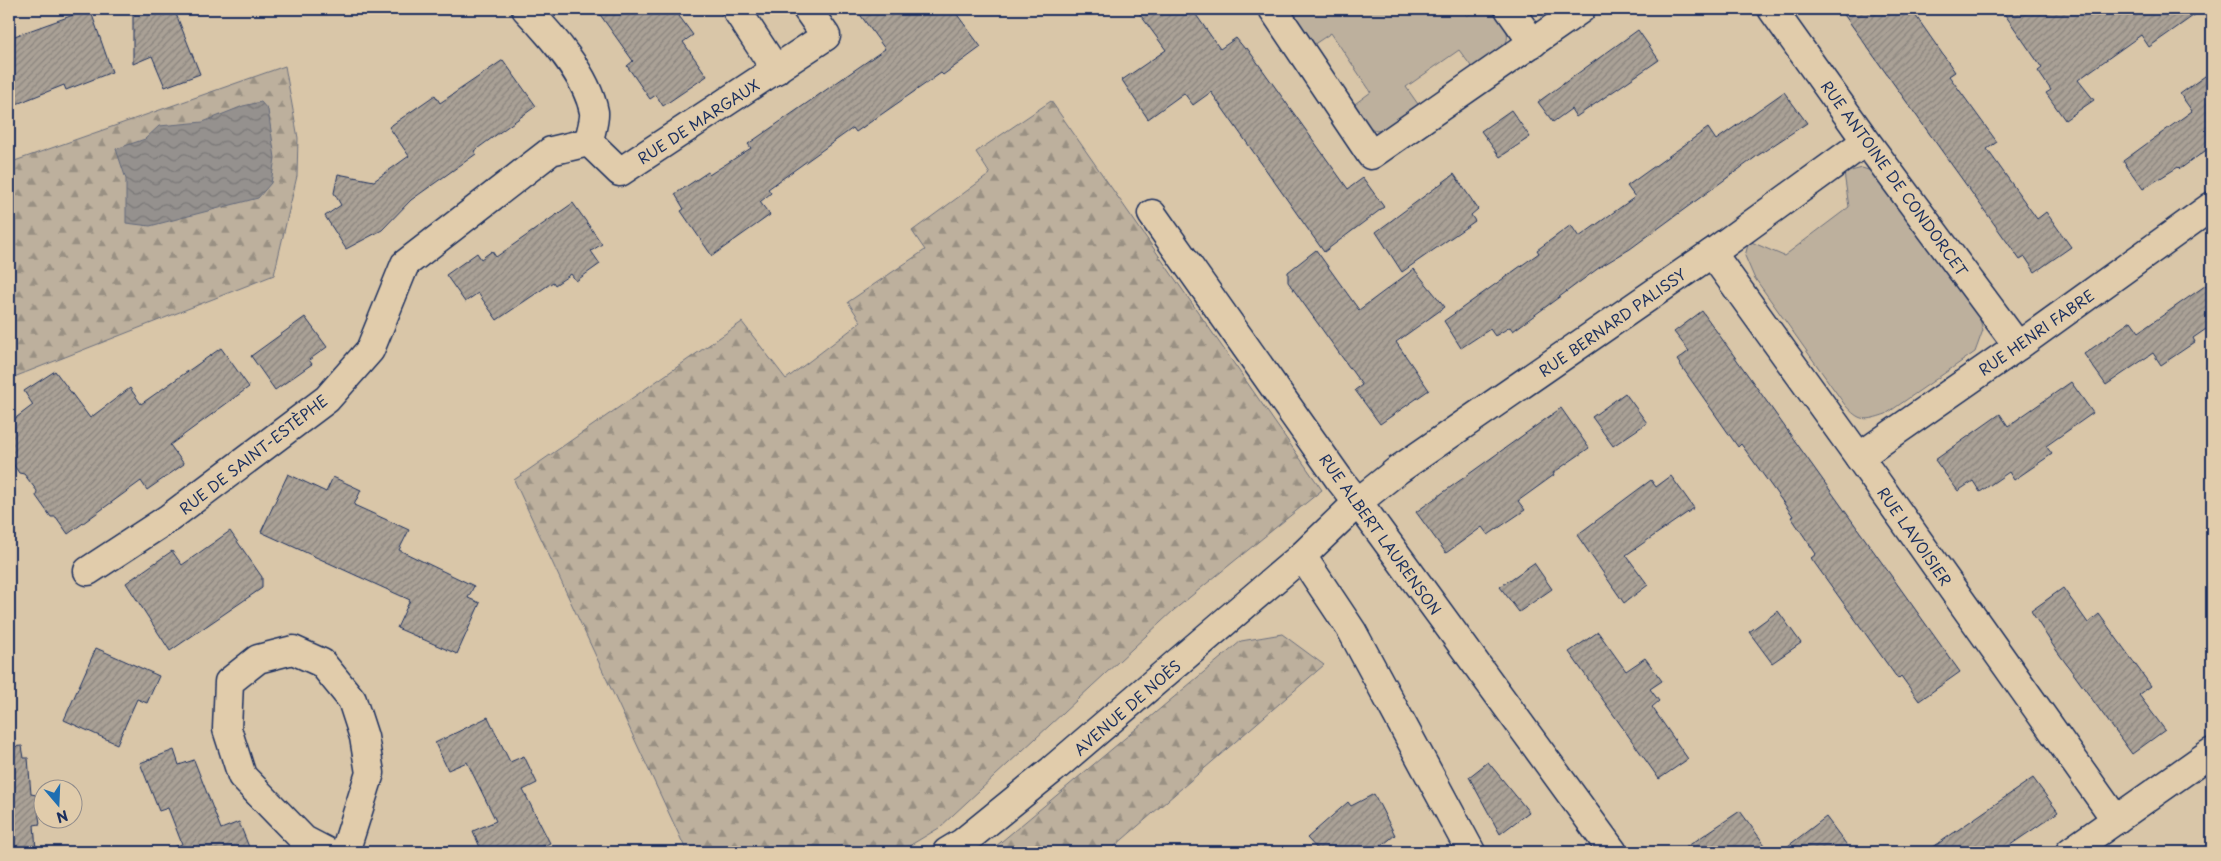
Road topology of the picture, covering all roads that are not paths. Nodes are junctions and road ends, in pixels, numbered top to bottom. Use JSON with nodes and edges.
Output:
{"nodes":[{"id":1,"x":526,"y":9,"type":"edge"},
{"id":2,"x":736,"y":9,"type":"edge"},
{"id":3,"x":807,"y":9,"type":"edge"},
{"id":4,"x":1273,"y":9,"type":"edge"},
{"id":5,"x":1509,"y":9,"type":"edge"},
{"id":6,"x":1581,"y":9,"type":"edge"},
{"id":7,"x":1772,"y":9,"type":"edge"},
{"id":8,"x":1533,"y":43,"type":"junction"},
{"id":9,"x":776,"y":70,"type":"junction"},
{"id":10,"x":1866,"y":141,"type":"junction"},
{"id":11,"x":589,"y":142,"type":"junction"},
{"id":12,"x":2212,"y":206,"type":"edge"},
{"id":13,"x":1152,"y":214,"type":"dead end"},
{"id":14,"x":1712,"y":253,"type":"junction"},
{"id":15,"x":2018,"y":346,"type":"junction"},
{"id":16,"x":1859,"y":457,"type":"junction"},
{"id":17,"x":1358,"y":502,"type":"junction"},
{"id":18,"x":1302,"y":556,"type":"junction"},
{"id":19,"x":88,"y":571,"type":"dead end"},
{"id":20,"x":2212,"y":752,"type":"edge"},
{"id":21,"x":2116,"y":820,"type":"junction"},
{"id":22,"x":1464,"y":849,"type":"edge"},
{"id":23,"x":327,"y":852,"type":"edge"},
{"id":24,"x":345,"y":852,"type":"edge"},
{"id":25,"x":947,"y":852,"type":"edge"},
{"id":26,"x":1613,"y":852,"type":"edge"},
{"id":27,"x":2070,"y":852,"type":"edge"}],
"edges":[{"from":1,"to":11,"type":"street"},
{"from":2,"to":9,"type":"street","name":"RUE DE MARGAUX"},
{"from":3,"to":9,"type":"street","name":"RUE DE MARGAUX"},
{"from":4,"to":8,"type":"street"},
{"from":5,"to":8,"type":"street"},
{"from":6,"to":8,"type":"street"},
{"from":7,"to":10,"type":"street","name":"RUE ANTOINE DE CONDORCET"},
{"from":9,"to":11,"type":"street","name":"RUE DE MARGAUX"},
{"from":10,"to":14,"type":"street","name":"RUE BERNARD PALISSY"},
{"from":10,"to":15,"type":"street","name":"RUE ANTOINE DE CONDORCET"},
{"from":11,"to":19,"type":"street","name":"RUE DE SAINT-ESTÈPHE"},
{"from":12,"to":15,"type":"street","name":"RUE HENRI FABRE"},
{"from":13,"to":17,"type":"street","name":"RUE ALBERT LAURENSON"},
{"from":14,"to":16,"type":"street","name":"RUE LAVOISIER"},
{"from":14,"to":17,"type":"street","name":"RUE BERNARD PALISSY"},
{"from":15,"to":16,"type":"street","name":"RUE HENRI FABRE"},
{"from":16,"to":21,"type":"street","name":"RUE LAVOISIER"},
{"from":17,"to":18,"type":"street","name":"AVENUE DE NOÈS"},
{"from":17,"to":26,"type":"street","name":"RUE ALBERT LAURENSON"},
{"from":18,"to":22,"type":"street"},
{"from":18,"to":25,"type":"street","name":"AVENUE DE NOÈS"},
{"from":20,"to":21,"type":"street"},
{"from":21,"to":27,"type":"street"},
{"from":23,"to":24,"type":"street"}]}
